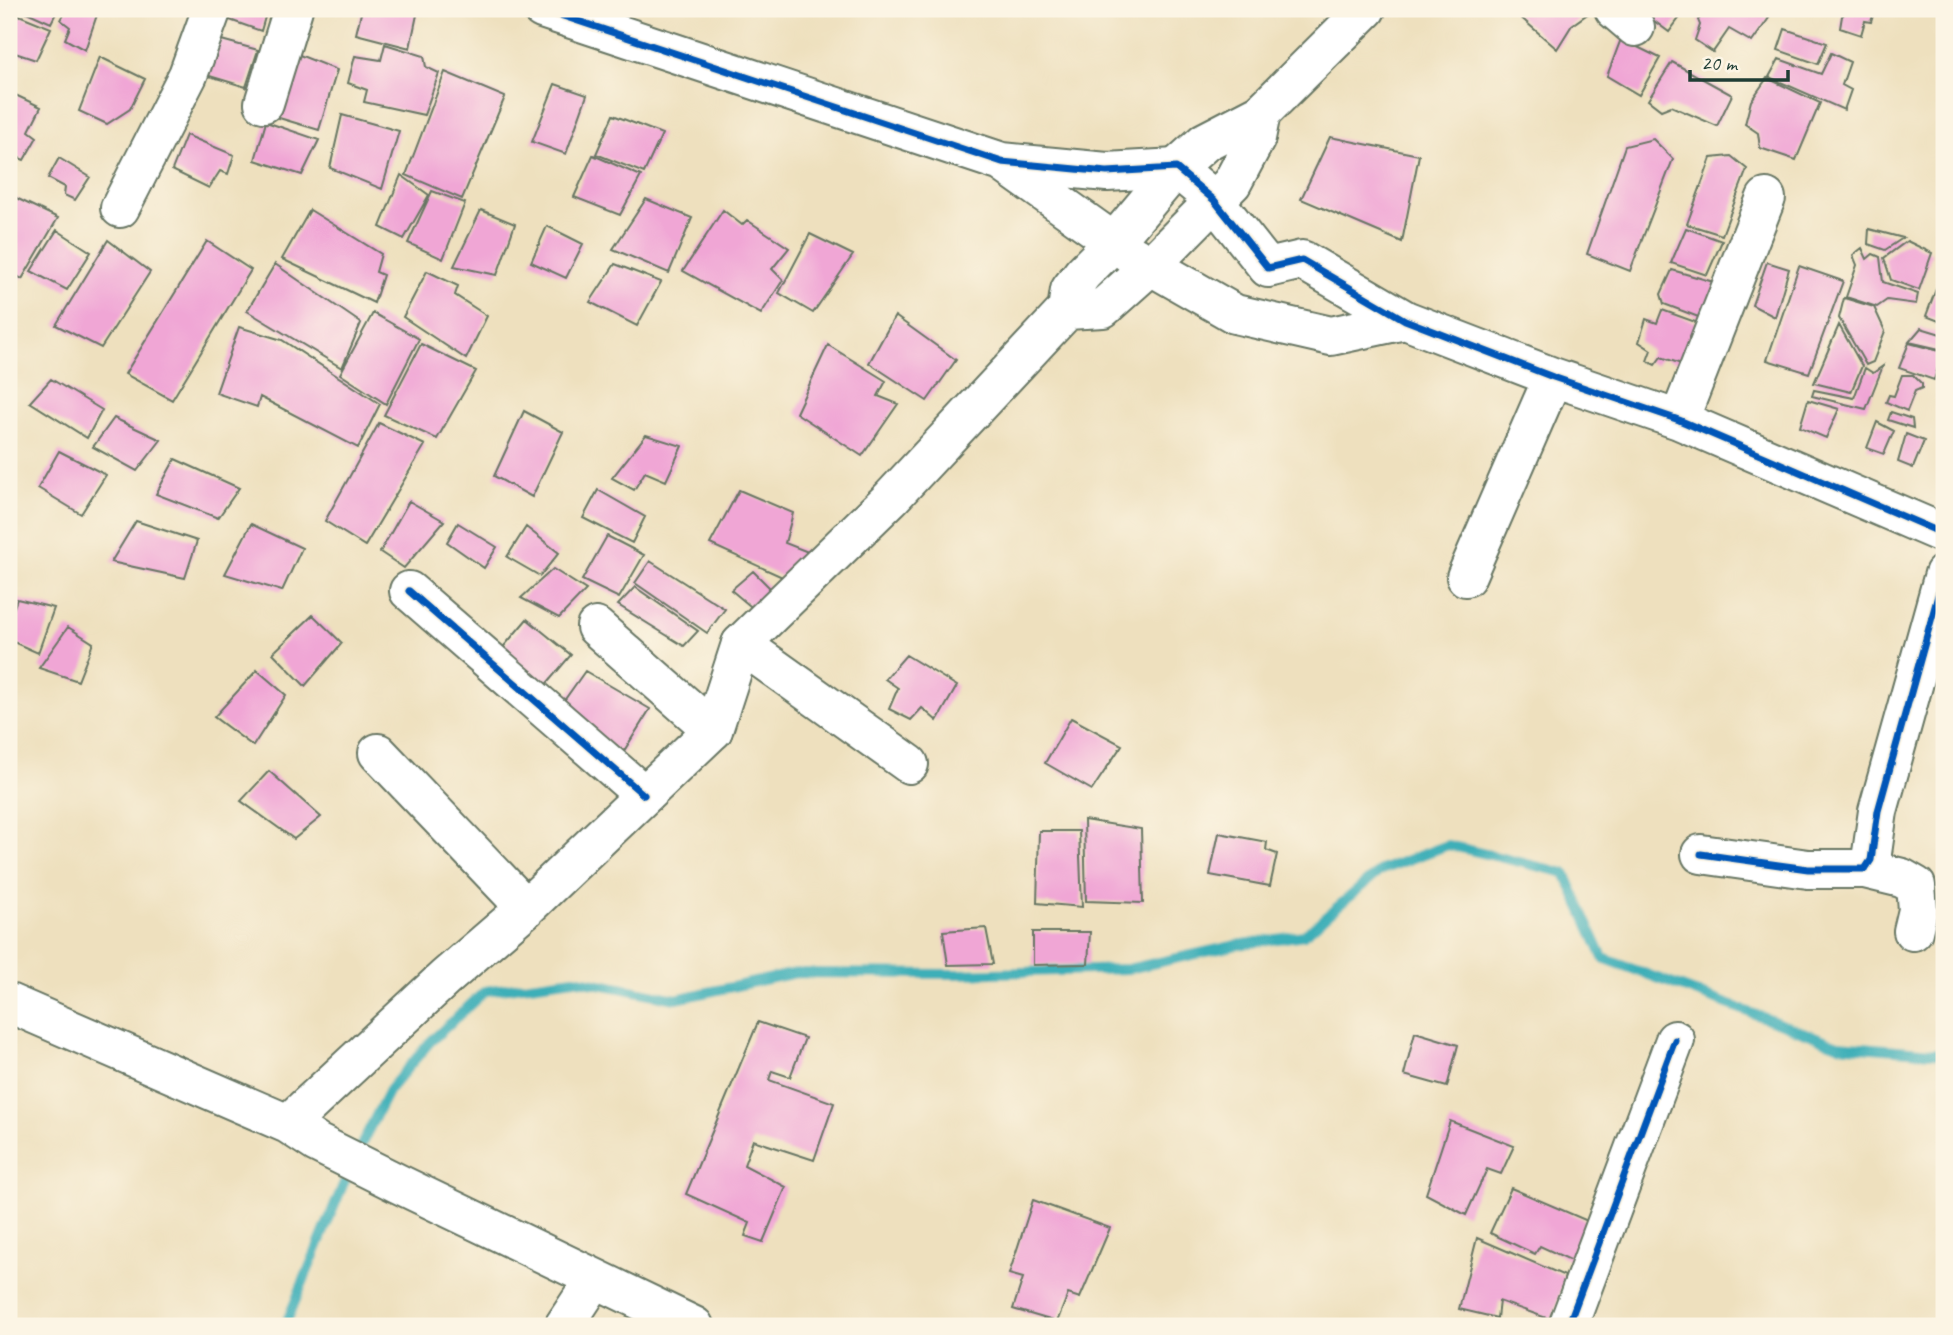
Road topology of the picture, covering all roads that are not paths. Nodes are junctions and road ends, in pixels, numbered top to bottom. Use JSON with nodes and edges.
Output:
{"nodes":[{"id":1,"x":212,"y":9,"type":"edge"},
{"id":2,"x":293,"y":9,"type":"edge"},
{"id":3,"x":542,"y":9,"type":"edge"},
{"id":4,"x":1366,"y":9,"type":"edge"},
{"id":5,"x":264,"y":103,"type":"dead end"},
{"id":6,"x":1261,"y":113,"type":"junction"},
{"id":7,"x":1002,"y":162,"type":"junction"},
{"id":8,"x":1175,"y":168,"type":"junction"},
{"id":9,"x":1766,"y":198,"type":"dead end"},
{"id":10,"x":1214,"y":200,"type":"junction"},
{"id":11,"x":120,"y":208,"type":"dead end"},
{"id":12,"x":1114,"y":243,"type":"junction"},
{"id":13,"x":1150,"y":266,"type":"junction"},
{"id":14,"x":1067,"y":310,"type":"junction"},
{"id":15,"x":1405,"y":320,"type":"junction"},
{"id":16,"x":1553,"y":377,"type":"junction"},
{"id":17,"x":1679,"y":420,"type":"junction"},
{"id":18,"x":1944,"y":534,"type":"edge"},
{"id":19,"x":1944,"y":574,"type":"edge"},
{"id":20,"x":1466,"y":577,"type":"dead end"},
{"id":21,"x":409,"y":591,"type":"dead end"},
{"id":22,"x":596,"y":627,"type":"dead end"},
{"id":23,"x":741,"y":645,"type":"junction"},
{"id":24,"x":713,"y":730,"type":"junction"},
{"id":25,"x":378,"y":752,"type":"dead end"},
{"id":26,"x":909,"y":764,"type":"dead end"},
{"id":27,"x":644,"y":794,"type":"junction"},
{"id":28,"x":1701,"y":854,"type":"dead end"},
{"id":29,"x":1865,"y":869,"type":"junction"},
{"id":30,"x":526,"y":908,"type":"junction"},
{"id":31,"x":1913,"y":931,"type":"dead end"},
{"id":32,"x":9,"y":1003,"type":"edge"},
{"id":33,"x":1675,"y":1040,"type":"dead end"},
{"id":34,"x":302,"y":1133,"type":"junction"},
{"id":35,"x":595,"y":1279,"type":"junction"},
{"id":36,"x":564,"y":1326,"type":"edge"},
{"id":37,"x":694,"y":1326,"type":"edge"},
{"id":38,"x":1568,"y":1326,"type":"edge"}],
"edges":[{"from":1,"to":11,"type":"main road"},
{"from":2,"to":5,"type":"main road"},
{"from":3,"to":7,"type":"main road"},
{"from":4,"to":6,"type":"main road"},
{"from":6,"to":8,"type":"main road"},
{"from":6,"to":10,"type":"main road"},
{"from":7,"to":8,"type":"main road"},
{"from":7,"to":12,"type":"main road"},
{"from":8,"to":10,"type":"main road"},
{"from":8,"to":12,"type":"main road"},
{"from":9,"to":17,"type":"main road"},
{"from":10,"to":13,"type":"main road"},
{"from":10,"to":15,"type":"main road"},
{"from":12,"to":13,"type":"main road"},
{"from":12,"to":14,"type":"main road"},
{"from":13,"to":14,"type":"main road"},
{"from":13,"to":15,"type":"main road"},
{"from":14,"to":23,"type":"main road"},
{"from":15,"to":16,"type":"main road"},
{"from":16,"to":17,"type":"main road"},
{"from":16,"to":20,"type":"main road"},
{"from":17,"to":18,"type":"main road"},
{"from":19,"to":29,"type":"main road"},
{"from":21,"to":27,"type":"main road"},
{"from":22,"to":24,"type":"main road"},
{"from":23,"to":24,"type":"main road"},
{"from":23,"to":26,"type":"main road"},
{"from":24,"to":27,"type":"main road"},
{"from":25,"to":30,"type":"main road"},
{"from":27,"to":30,"type":"main road"},
{"from":28,"to":29,"type":"main road"},
{"from":29,"to":31,"type":"main road"},
{"from":30,"to":34,"type":"main road"},
{"from":32,"to":34,"type":"main road"},
{"from":33,"to":38,"type":"main road"},
{"from":34,"to":35,"type":"main road"},
{"from":35,"to":36,"type":"main road"},
{"from":35,"to":37,"type":"main road"}]}
